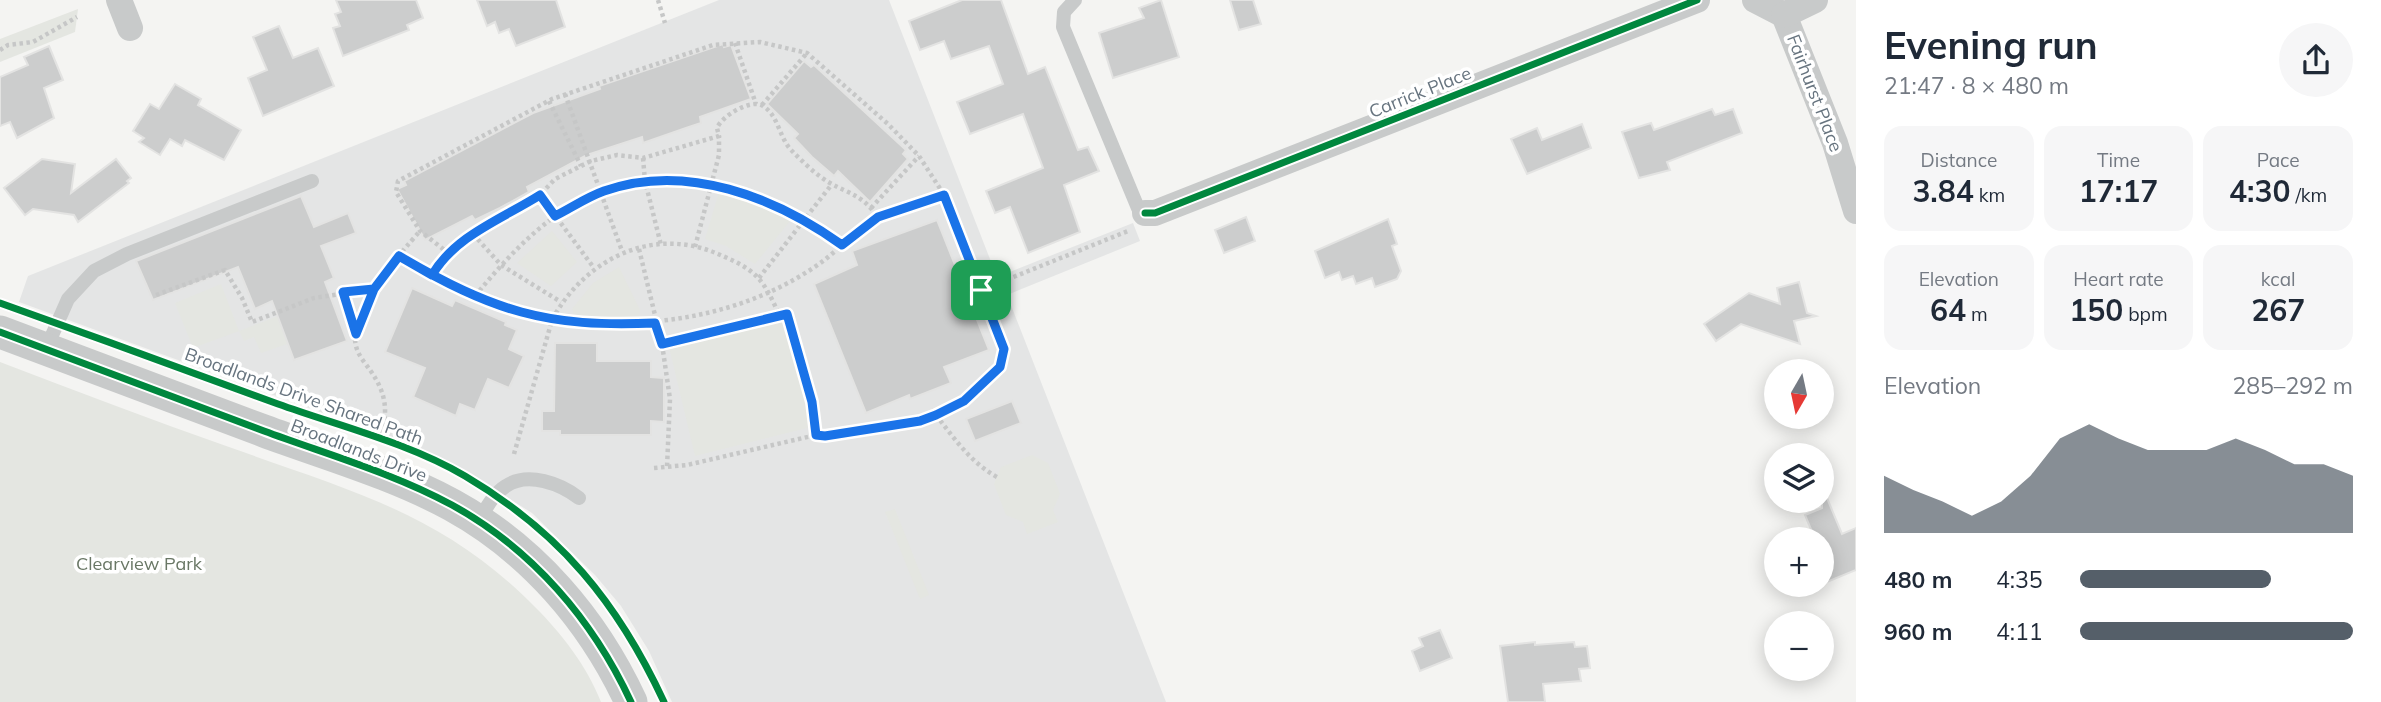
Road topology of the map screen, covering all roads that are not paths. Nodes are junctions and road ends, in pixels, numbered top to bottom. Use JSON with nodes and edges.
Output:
{"nodes":[{"id":1,"x":119,"y":0,"type":"edge"},
{"id":2,"x":1075,"y":0,"type":"edge"},
{"id":3,"x":1697,"y":0,"type":"edge"},
{"id":4,"x":1755,"y":0,"type":"edge"},
{"id":5,"x":1815,"y":0,"type":"edge"},
{"id":6,"x":1784,"y":15,"type":"junction"},
{"id":7,"x":130,"y":27,"type":"dead end"},
{"id":8,"x":312,"y":181,"type":"dead end"},
{"id":9,"x":1856,"y":211,"type":"edge"},
{"id":10,"x":1150,"y":213,"type":"joint"},
{"id":11,"x":0,"y":332,"type":"edge"},
{"id":12,"x":46,"y":349,"type":"junction"},
{"id":13,"x":579,"y":499,"type":"dead end"},
{"id":14,"x":478,"y":521,"type":"junction"},
{"id":15,"x":631,"y":702,"type":"edge"}],
"edges":[{"from":1,"to":7,"type":"street"},
{"from":2,"to":10,"type":"lane"},
{"from":3,"to":10,"type":"street","name":"Carrick Place"},
{"from":4,"to":6,"type":"street"},
{"from":5,"to":6,"type":"street"},
{"from":6,"to":9,"type":"street","name":"Fairhurst Place"},
{"from":8,"to":12,"type":"lane"},
{"from":11,"to":12,"type":"street","name":"Broadlands Drive"},
{"from":12,"to":14,"type":"street","name":"Broadlands Drive"},
{"from":13,"to":14,"type":"lane"},
{"from":14,"to":15,"type":"street","name":"Broadlands Drive"}]}
